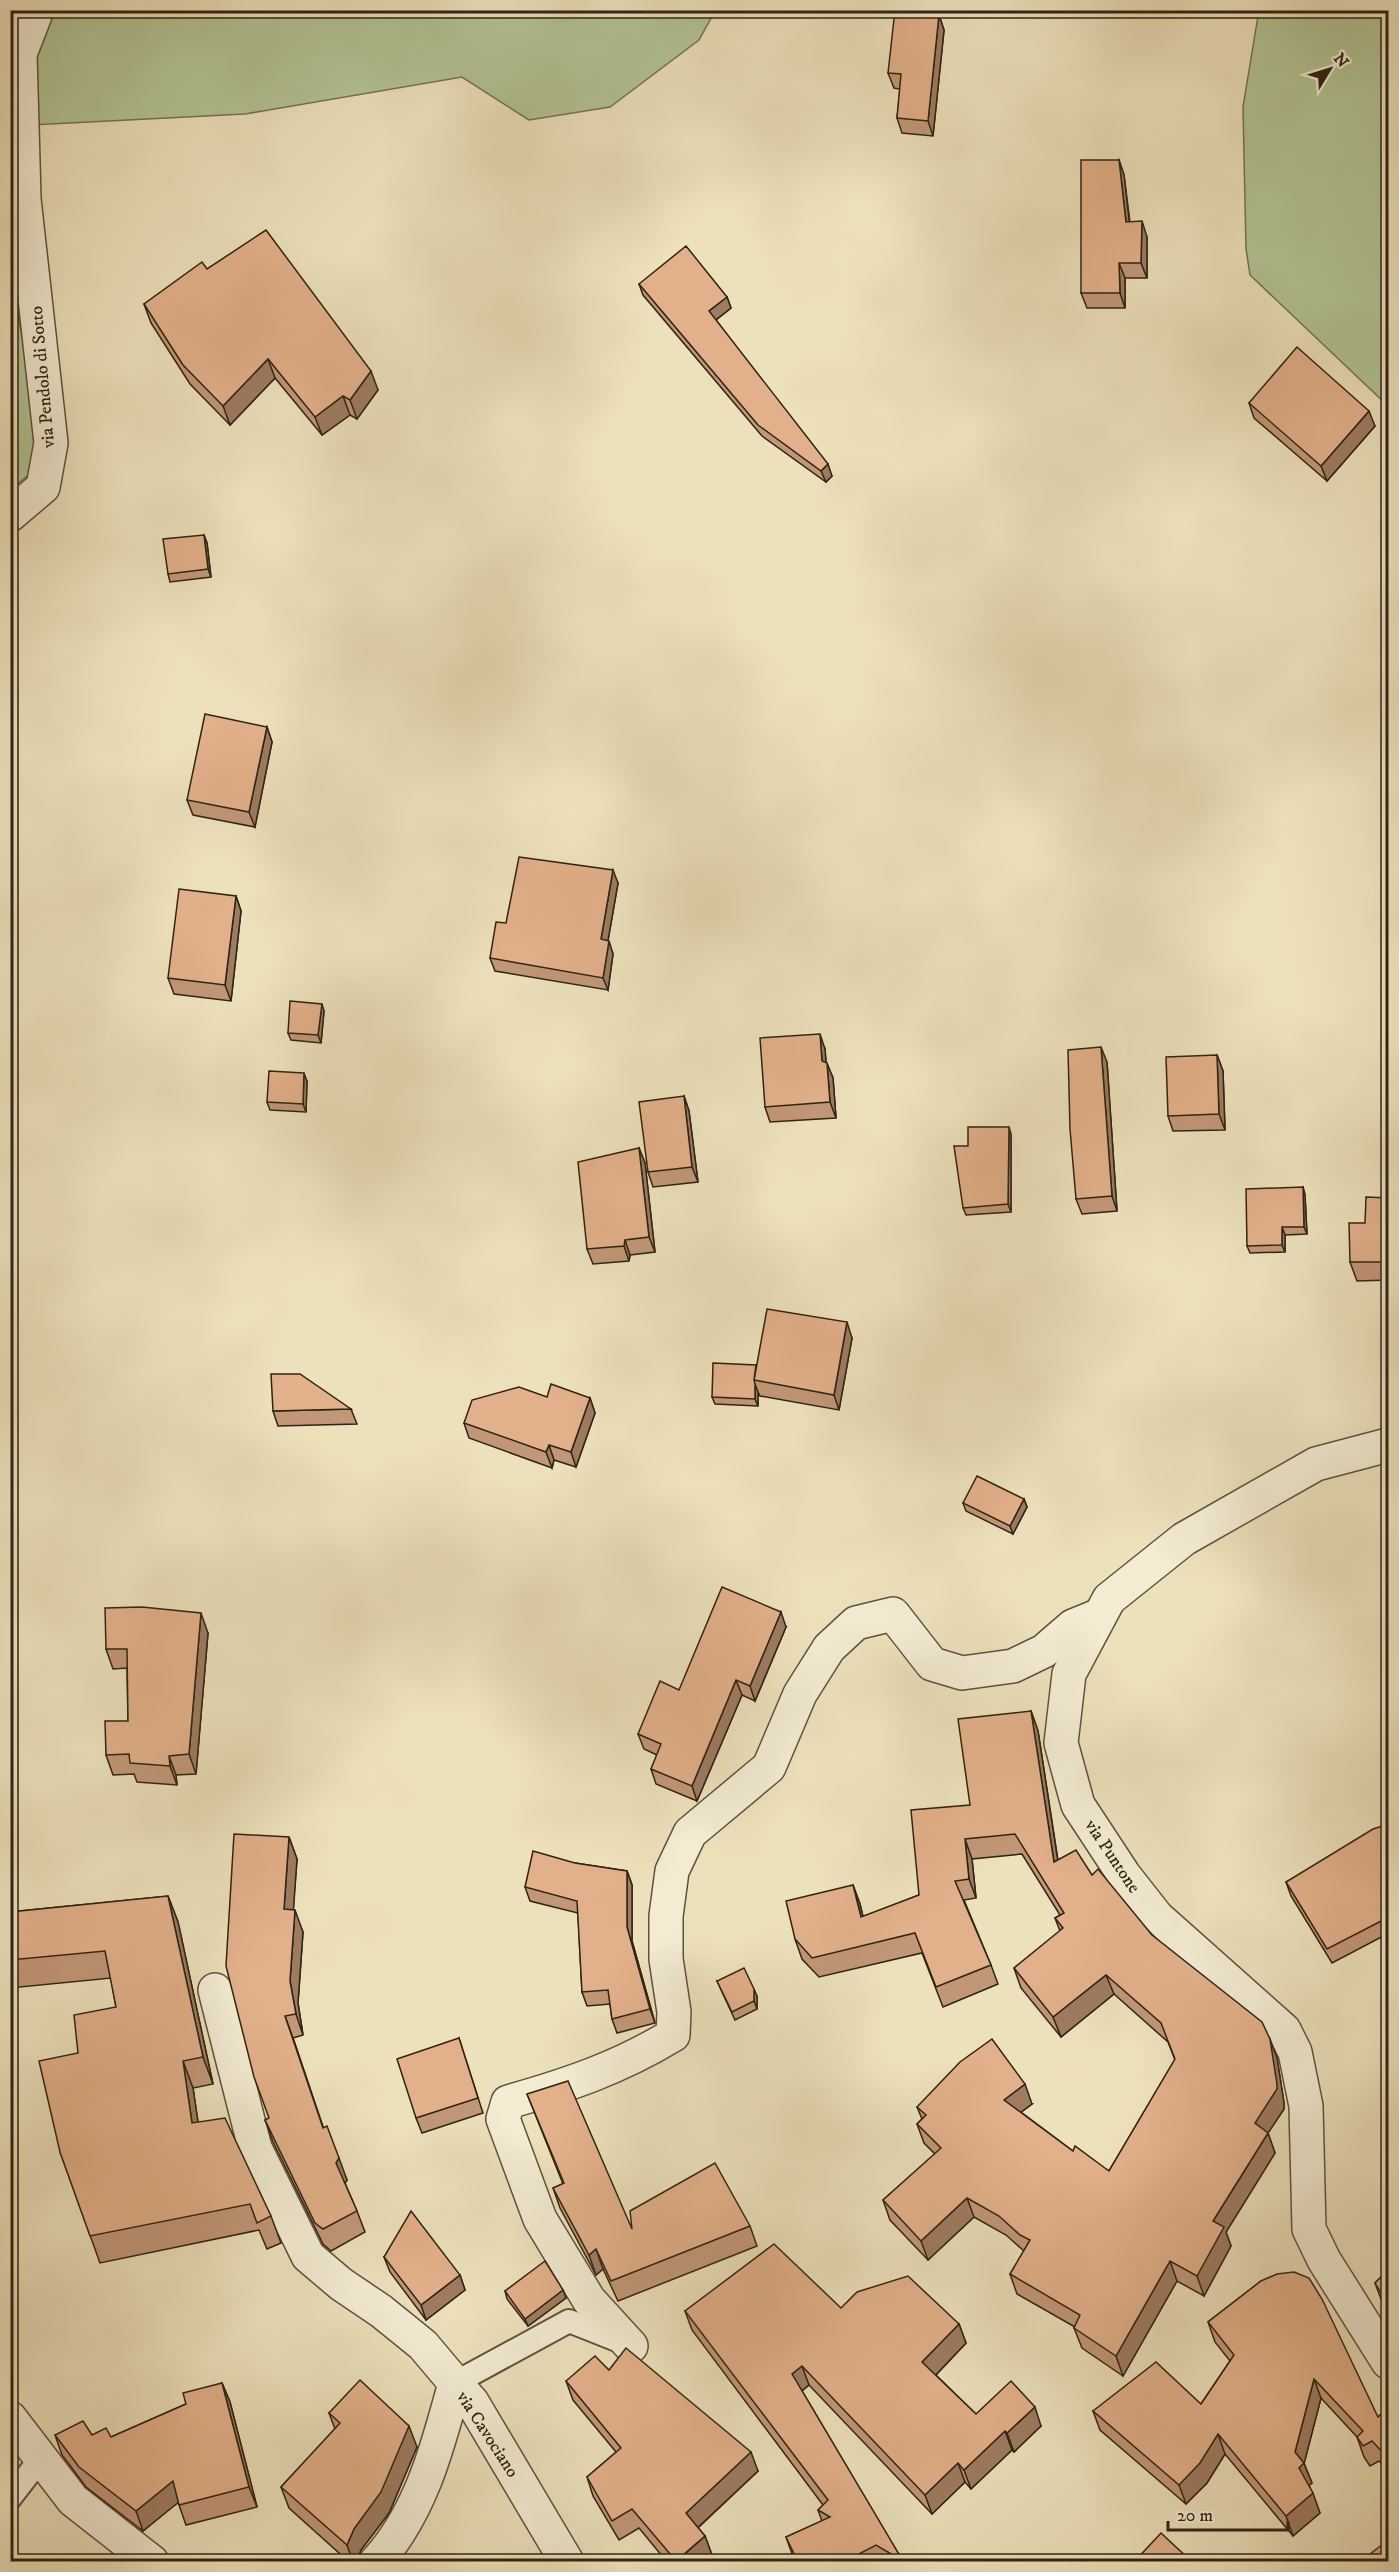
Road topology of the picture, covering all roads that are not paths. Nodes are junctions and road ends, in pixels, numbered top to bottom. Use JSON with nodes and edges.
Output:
{"nodes":[{"id":1,"x":37,"y":10,"type":"edge"},
{"id":2,"x":10,"y":515,"type":"edge"},
{"id":3,"x":1389,"y":1445,"type":"edge"},
{"id":4,"x":1100,"y":1616,"type":"junction"},
{"id":5,"x":215,"y":1990,"type":"dead end"},
{"id":6,"x":631,"y":2346,"type":"joint"},
{"id":7,"x":1389,"y":2362,"type":"edge"},
{"id":8,"x":455,"y":2383,"type":"junction"},
{"id":9,"x":10,"y":2418,"type":"edge"},
{"id":10,"x":41,"y":2458,"type":"junction"},
{"id":11,"x":10,"y":2498,"type":"edge"},
{"id":12,"x":152,"y":2562,"type":"edge"},
{"id":13,"x":376,"y":2562,"type":"edge"},
{"id":14,"x":567,"y":2562,"type":"edge"}],
"edges":[{"from":1,"to":2,"type":"street","name":"via Pendolo di Sotto"},
{"from":3,"to":4,"type":"street","name":"via Puntone"},
{"from":4,"to":6,"type":"street"},
{"from":4,"to":7,"type":"street","name":"via Puntone"},
{"from":5,"to":8,"type":"street"},
{"from":6,"to":8,"type":"lane"},
{"from":8,"to":13,"type":"street","name":"via Cavociano"},
{"from":8,"to":14,"type":"street","name":"via Cavociano"},
{"from":9,"to":10,"type":"street"},
{"from":10,"to":11,"type":"lane"},
{"from":10,"to":12,"type":"street"}]}
